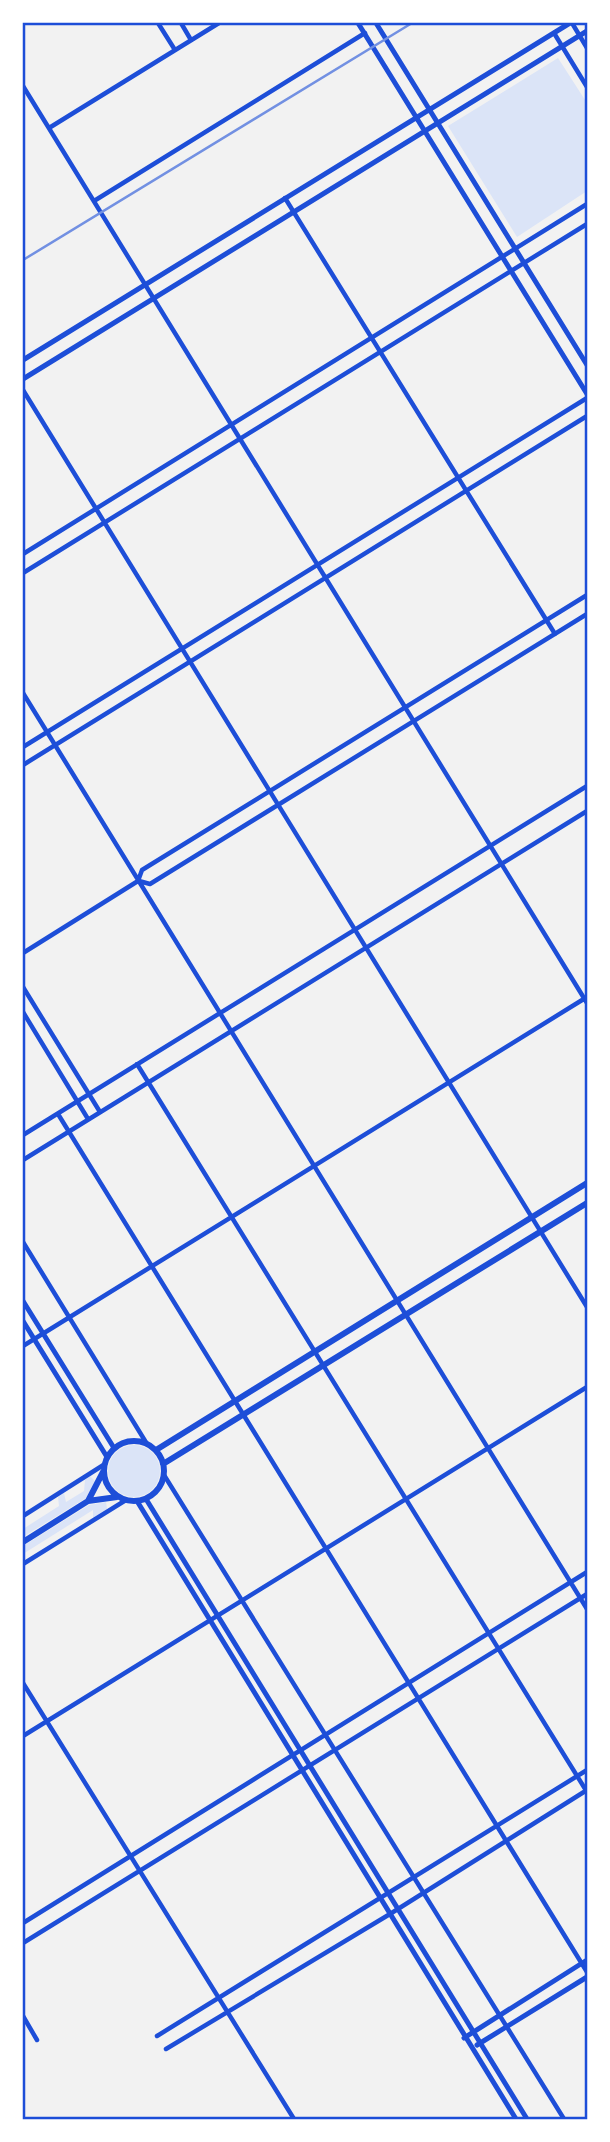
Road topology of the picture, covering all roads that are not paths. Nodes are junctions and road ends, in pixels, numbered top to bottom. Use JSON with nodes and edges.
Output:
{"nodes":[{"id":1,"x":158,"y":23,"type":"edge"},
{"id":2,"x":181,"y":23,"type":"edge"},
{"id":3,"x":219,"y":23,"type":"edge"},
{"id":4,"x":358,"y":23,"type":"edge"},
{"id":5,"x":376,"y":23,"type":"edge"},
{"id":6,"x":571,"y":23,"type":"edge"},
{"id":7,"x":587,"y":31,"type":"edge"},
{"id":8,"x":365,"y":33,"type":"junction"},
{"id":9,"x":554,"y":33,"type":"junction"},
{"id":10,"x":579,"y":36,"type":"junction"},
{"id":11,"x":191,"y":40,"type":"junction"},
{"id":12,"x":562,"y":46,"type":"junction"},
{"id":13,"x":587,"y":48,"type":"edge"},
{"id":14,"x":175,"y":50,"type":"junction"},
{"id":15,"x":23,"y":86,"type":"edge"},
{"id":16,"x":587,"y":88,"type":"edge"},
{"id":17,"x":430,"y":109,"type":"junction"},
{"id":18,"x":416,"y":117,"type":"junction"},
{"id":19,"x":438,"y":123,"type":"junction"},
{"id":20,"x":49,"y":128,"type":"junction"},
{"id":21,"x":425,"y":131,"type":"junction"},
{"id":22,"x":285,"y":198,"type":"junction"},
{"id":23,"x":94,"y":201,"type":"junction"},
{"id":24,"x":587,"y":204,"type":"edge"},
{"id":25,"x":294,"y":212,"type":"junction"},
{"id":26,"x":587,"y":224,"type":"edge"},
{"id":27,"x":516,"y":248,"type":"junction"},
{"id":28,"x":502,"y":257,"type":"junction"},
{"id":29,"x":524,"y":262,"type":"junction"},
{"id":30,"x":511,"y":271,"type":"junction"},
{"id":31,"x":145,"y":284,"type":"junction"},
{"id":32,"x":154,"y":298,"type":"junction"},
{"id":33,"x":371,"y":338,"type":"junction"},
{"id":34,"x":380,"y":352,"type":"junction"},
{"id":35,"x":23,"y":360,"type":"edge"},
{"id":36,"x":587,"y":365,"type":"edge"},
{"id":37,"x":23,"y":379,"type":"edge"},
{"id":38,"x":23,"y":390,"type":"edge"},
{"id":39,"x":587,"y":396,"type":"edge"},
{"id":40,"x":587,"y":416,"type":"edge"},
{"id":41,"x":231,"y":425,"type":"junction"},
{"id":42,"x":240,"y":438,"type":"junction"},
{"id":43,"x":458,"y":478,"type":"junction"},
{"id":44,"x":466,"y":491,"type":"junction"},
{"id":45,"x":96,"y":509,"type":"junction"},
{"id":46,"x":104,"y":522,"type":"junction"},
{"id":47,"x":23,"y":554,"type":"edge"},
{"id":48,"x":318,"y":565,"type":"junction"},
{"id":49,"x":23,"y":573,"type":"edge"},
{"id":50,"x":326,"y":578,"type":"junction"},
{"id":51,"x":587,"y":595,"type":"edge"},
{"id":52,"x":587,"y":614,"type":"edge"},
{"id":53,"x":546,"y":620,"type":"junction"},
{"id":54,"x":555,"y":634,"type":"junction"},
{"id":55,"x":182,"y":649,"type":"junction"},
{"id":56,"x":190,"y":662,"type":"junction"},
{"id":57,"x":23,"y":693,"type":"edge"},
{"id":58,"x":405,"y":707,"type":"junction"},
{"id":59,"x":414,"y":722,"type":"junction"},
{"id":60,"x":47,"y":733,"type":"junction"},
{"id":61,"x":55,"y":746,"type":"junction"},
{"id":62,"x":23,"y":747,"type":"edge"},
{"id":63,"x":23,"y":765,"type":"edge"},
{"id":64,"x":587,"y":786,"type":"edge"},
{"id":65,"x":269,"y":791,"type":"junction"},
{"id":66,"x":278,"y":806,"type":"junction"},
{"id":67,"x":587,"y":811,"type":"edge"},
{"id":68,"x":490,"y":846,"type":"junction"},
{"id":69,"x":501,"y":863,"type":"junction"},
{"id":70,"x":138,"y":881,"type":"junction"},
{"id":71,"x":354,"y":930,"type":"junction"},
{"id":72,"x":365,"y":948,"type":"junction"},
{"id":73,"x":23,"y":953,"type":"edge"},
{"id":74,"x":23,"y":988,"type":"edge"},
{"id":75,"x":586,"y":1000,"type":"edge"},
{"id":76,"x":23,"y":1012,"type":"edge"},
{"id":77,"x":219,"y":1013,"type":"junction"},
{"id":78,"x":231,"y":1031,"type":"junction"},
{"id":79,"x":137,"y":1064,"type":"junction"},
{"id":80,"x":148,"y":1082,"type":"junction"},
{"id":81,"x":448,"y":1083,"type":"junction"},
{"id":82,"x":89,"y":1094,"type":"junction"},
{"id":83,"x":77,"y":1101,"type":"junction"},
{"id":84,"x":100,"y":1112,"type":"junction"},
{"id":85,"x":58,"y":1114,"type":"junction"},
{"id":86,"x":88,"y":1119,"type":"junction"},
{"id":87,"x":68,"y":1131,"type":"junction"},
{"id":88,"x":23,"y":1135,"type":"edge"},
{"id":89,"x":23,"y":1160,"type":"edge"},
{"id":90,"x":314,"y":1166,"type":"junction"},
{"id":91,"x":587,"y":1183,"type":"edge"},
{"id":92,"x":587,"y":1203,"type":"edge"},
{"id":93,"x":232,"y":1217,"type":"junction"},
{"id":94,"x":531,"y":1217,"type":"junction"},
{"id":95,"x":540,"y":1232,"type":"junction"},
{"id":96,"x":23,"y":1242,"type":"edge"},
{"id":97,"x":152,"y":1266,"type":"junction"},
{"id":98,"x":23,"y":1301,"type":"edge"},
{"id":99,"x":397,"y":1301,"type":"junction"},
{"id":100,"x":587,"y":1307,"type":"edge"},
{"id":101,"x":406,"y":1315,"type":"junction"},
{"id":102,"x":69,"y":1317,"type":"junction"},
{"id":103,"x":23,"y":1321,"type":"edge"},
{"id":104,"x":43,"y":1334,"type":"junction"},
{"id":105,"x":34,"y":1339,"type":"junction"},
{"id":106,"x":23,"y":1346,"type":"edge"},
{"id":107,"x":315,"y":1352,"type":"junction"},
{"id":108,"x":323,"y":1365,"type":"junction"},
{"id":109,"x":587,"y":1387,"type":"edge"},
{"id":110,"x":235,"y":1401,"type":"junction"},
{"id":111,"x":243,"y":1415,"type":"junction"},
{"id":112,"x":147,"y":1444,"type":"junction"},
{"id":113,"x":114,"y":1448,"type":"junction"},
{"id":114,"x":488,"y":1448,"type":"junction"},
{"id":115,"x":156,"y":1450,"type":"junction"},
{"id":116,"x":105,"y":1463,"type":"junction"},
{"id":117,"x":163,"y":1464,"type":"junction"},
{"id":118,"x":164,"y":1475,"type":"junction"},
{"id":119,"x":118,"y":1497,"type":"junction"},
{"id":120,"x":146,"y":1499,"type":"junction"},
{"id":121,"x":406,"y":1499,"type":"junction"},
{"id":122,"x":126,"y":1500,"type":"junction"},
{"id":123,"x":88,"y":1501,"type":"junction"},
{"id":124,"x":137,"y":1501,"type":"junction"},
{"id":125,"x":23,"y":1516,"type":"edge"},
{"id":126,"x":23,"y":1542,"type":"edge"},
{"id":127,"x":326,"y":1548,"type":"junction"},
{"id":128,"x":23,"y":1564,"type":"edge"},
{"id":129,"x":587,"y":1572,"type":"edge"},
{"id":130,"x":571,"y":1583,"type":"junction"},
{"id":131,"x":587,"y":1594,"type":"edge"},
{"id":132,"x":580,"y":1598,"type":"junction"},
{"id":133,"x":242,"y":1600,"type":"junction"},
{"id":134,"x":587,"y":1609,"type":"edge"},
{"id":135,"x":217,"y":1615,"type":"junction"},
{"id":136,"x":209,"y":1620,"type":"junction"},
{"id":137,"x":489,"y":1633,"type":"junction"},
{"id":138,"x":499,"y":1648,"type":"junction"},
{"id":139,"x":23,"y":1683,"type":"edge"},
{"id":140,"x":409,"y":1683,"type":"junction"},
{"id":141,"x":418,"y":1698,"type":"junction"},
{"id":142,"x":47,"y":1721,"type":"junction"},
{"id":143,"x":325,"y":1735,"type":"junction"},
{"id":144,"x":23,"y":1736,"type":"edge"},
{"id":145,"x":301,"y":1750,"type":"junction"},
{"id":146,"x":335,"y":1750,"type":"junction"},
{"id":147,"x":292,"y":1755,"type":"junction"},
{"id":148,"x":310,"y":1765,"type":"junction"},
{"id":149,"x":302,"y":1770,"type":"junction"},
{"id":150,"x":587,"y":1770,"type":"edge"},
{"id":151,"x":578,"y":1776,"type":"junction"},
{"id":152,"x":587,"y":1791,"type":"edge"},
{"id":153,"x":498,"y":1826,"type":"junction"},
{"id":154,"x":506,"y":1841,"type":"junction"},
{"id":155,"x":131,"y":1856,"type":"junction"},
{"id":156,"x":140,"y":1871,"type":"junction"},
{"id":157,"x":414,"y":1878,"type":"junction"},
{"id":158,"x":424,"y":1893,"type":"junction"},
{"id":159,"x":390,"y":1894,"type":"junction"},
{"id":160,"x":381,"y":1899,"type":"junction"},
{"id":161,"x":399,"y":1909,"type":"junction"},
{"id":162,"x":390,"y":1914,"type":"junction"},
{"id":163,"x":23,"y":1923,"type":"edge"},
{"id":164,"x":23,"y":1943,"type":"edge"},
{"id":165,"x":585,"y":1962,"type":"edge"},
{"id":166,"x":587,"y":1974,"type":"edge"},
{"id":167,"x":219,"y":1997,"type":"junction"},
{"id":168,"x":228,"y":2012,"type":"junction"},
{"id":169,"x":499,"y":2015,"type":"junction"},
{"id":170,"x":23,"y":2016,"type":"edge"},
{"id":171,"x":506,"y":2027,"type":"junction"},
{"id":172,"x":472,"y":2032,"type":"junction"},
{"id":173,"x":157,"y":2036,"type":"dead end"},
{"id":174,"x":464,"y":2038,"type":"junction"},
{"id":175,"x":37,"y":2040,"type":"dead end"},
{"id":176,"x":479,"y":2044,"type":"junction"},
{"id":177,"x":166,"y":2049,"type":"dead end"},
{"id":178,"x":471,"y":2049,"type":"junction"},
{"id":179,"x":293,"y":2119,"type":"edge"},
{"id":180,"x":516,"y":2119,"type":"edge"},
{"id":181,"x":527,"y":2119,"type":"edge"},
{"id":182,"x":564,"y":2119,"type":"edge"}],
"edges":[{"from":1,"to":14,"type":"street"},
{"from":2,"to":11,"type":"street"},
{"from":3,"to":11,"type":"street"},
{"from":4,"to":8,"type":"street"},
{"from":5,"to":17,"type":"street"},
{"from":6,"to":9,"type":"street"},
{"from":6,"to":10,"type":"street"},
{"from":7,"to":10,"type":"street"},
{"from":8,"to":18,"type":"street"},
{"from":8,"to":23,"type":"street"},
{"from":9,"to":12,"type":"street"},
{"from":9,"to":17,"type":"street"},
{"from":10,"to":12,"type":"street"},
{"from":10,"to":13,"type":"street"},
{"from":11,"to":14,"type":"street"},
{"from":12,"to":16,"type":"street"},
{"from":12,"to":19,"type":"street"},
{"from":14,"to":20,"type":"street"},
{"from":15,"to":20,"type":"street"},
{"from":17,"to":18,"type":"street"},
{"from":17,"to":19,"type":"street"},
{"from":18,"to":21,"type":"street"},
{"from":18,"to":22,"type":"street"},
{"from":19,"to":21,"type":"street"},
{"from":19,"to":27,"type":"street"},
{"from":20,"to":23,"type":"street"},
{"from":21,"to":25,"type":"street"},
{"from":21,"to":28,"type":"street"},
{"from":22,"to":25,"type":"street"},
{"from":22,"to":31,"type":"street"},
{"from":23,"to":31,"type":"street"},
{"from":24,"to":27,"type":"street"},
{"from":25,"to":32,"type":"street"},
{"from":25,"to":33,"type":"street"},
{"from":26,"to":29,"type":"street"},
{"from":27,"to":28,"type":"street"},
{"from":27,"to":29,"type":"street"},
{"from":28,"to":30,"type":"street"},
{"from":28,"to":33,"type":"street"},
{"from":29,"to":30,"type":"street"},
{"from":29,"to":36,"type":"street"},
{"from":30,"to":34,"type":"street"},
{"from":30,"to":39,"type":"street"},
{"from":31,"to":32,"type":"street"},
{"from":31,"to":35,"type":"street"},
{"from":32,"to":37,"type":"street"},
{"from":32,"to":41,"type":"street"},
{"from":33,"to":34,"type":"street"},
{"from":33,"to":41,"type":"street"},
{"from":34,"to":42,"type":"street"},
{"from":34,"to":43,"type":"street"},
{"from":38,"to":45,"type":"street"},
{"from":39,"to":43,"type":"street"},
{"from":40,"to":44,"type":"street"},
{"from":41,"to":42,"type":"street"},
{"from":41,"to":45,"type":"street"},
{"from":42,"to":46,"type":"street"},
{"from":42,"to":48,"type":"street"},
{"from":43,"to":44,"type":"street"},
{"from":43,"to":48,"type":"street"},
{"from":44,"to":50,"type":"street"},
{"from":44,"to":53,"type":"street"},
{"from":45,"to":46,"type":"street"},
{"from":45,"to":47,"type":"street"},
{"from":46,"to":49,"type":"street"},
{"from":46,"to":55,"type":"street"},
{"from":48,"to":50,"type":"street"},
{"from":48,"to":55,"type":"street"},
{"from":50,"to":56,"type":"street"},
{"from":50,"to":58,"type":"street"},
{"from":51,"to":53,"type":"street"},
{"from":52,"to":54,"type":"street"},
{"from":53,"to":54,"type":"street"},
{"from":53,"to":58,"type":"street"},
{"from":54,"to":59,"type":"street"},
{"from":55,"to":56,"type":"street"},
{"from":55,"to":60,"type":"street"},
{"from":56,"to":61,"type":"street"},
{"from":56,"to":65,"type":"street"},
{"from":57,"to":60,"type":"street"},
{"from":58,"to":59,"type":"street"},
{"from":58,"to":65,"type":"street"},
{"from":59,"to":66,"type":"street"},
{"from":59,"to":68,"type":"street"},
{"from":60,"to":61,"type":"street"},
{"from":60,"to":62,"type":"street"},
{"from":61,"to":63,"type":"street"},
{"from":61,"to":70,"type":"street"},
{"from":64,"to":68,"type":"street"},
{"from":65,"to":66,"type":"street"},
{"from":65,"to":70,"type":"street"},
{"from":66,"to":70,"type":"street"},
{"from":66,"to":71,"type":"street"},
{"from":67,"to":69,"type":"street"},
{"from":68,"to":69,"type":"street"},
{"from":68,"to":71,"type":"street"},
{"from":69,"to":72,"type":"street"},
{"from":69,"to":75,"type":"street"},
{"from":70,"to":73,"type":"street"},
{"from":70,"to":77,"type":"street"},
{"from":71,"to":72,"type":"street"},
{"from":71,"to":77,"type":"street"},
{"from":72,"to":78,"type":"street"},
{"from":72,"to":81,"type":"street"},
{"from":74,"to":82,"type":"street"},
{"from":75,"to":81,"type":"street"},
{"from":76,"to":83,"type":"street"},
{"from":77,"to":78,"type":"street"},
{"from":77,"to":79,"type":"street"},
{"from":78,"to":80,"type":"street"},
{"from":78,"to":90,"type":"street"},
{"from":79,"to":80,"type":"street"},
{"from":79,"to":82,"type":"street"},
{"from":80,"to":84,"type":"street"},
{"from":80,"to":93,"type":"street"},
{"from":81,"to":90,"type":"street"},
{"from":81,"to":94,"type":"street"},
{"from":82,"to":83,"type":"street"},
{"from":82,"to":84,"type":"street"},
{"from":83,"to":85,"type":"street"},
{"from":83,"to":86,"type":"street"},
{"from":84,"to":86,"type":"street"},
{"from":85,"to":87,"type":"street"},
{"from":85,"to":88,"type":"street"},
{"from":86,"to":87,"type":"street"},
{"from":87,"to":89,"type":"street"},
{"from":87,"to":97,"type":"street"},
{"from":90,"to":93,"type":"street"},
{"from":90,"to":99,"type":"street"},
{"from":91,"to":94,"type":"main road"},
{"from":92,"to":95,"type":"main road"},
{"from":93,"to":97,"type":"street"},
{"from":93,"to":107,"type":"street"},
{"from":94,"to":95,"type":"street"},
{"from":94,"to":99,"type":"main road"},
{"from":95,"to":100,"type":"street"},
{"from":95,"to":101,"type":"main road"},
{"from":96,"to":102,"type":"street"},
{"from":97,"to":102,"type":"street"},
{"from":97,"to":110,"type":"street"},
{"from":98,"to":104,"type":"street"},
{"from":99,"to":101,"type":"street"},
{"from":99,"to":107,"type":"main road"},
{"from":101,"to":108,"type":"main road"},
{"from":101,"to":114,"type":"street"},
{"from":102,"to":104,"type":"street"},
{"from":102,"to":112,"type":"street"},
{"from":103,"to":105,"type":"street"},
{"from":104,"to":105,"type":"street"},
{"from":104,"to":113,"type":"street"},
{"from":105,"to":106,"type":"street"},
{"from":105,"to":116,"type":"street"},
{"from":107,"to":108,"type":"street"},
{"from":107,"to":110,"type":"main road"},
{"from":108,"to":111,"type":"main road"},
{"from":108,"to":121,"type":"street"},
{"from":109,"to":114,"type":"street"},
{"from":110,"to":111,"type":"street"},
{"from":110,"to":115,"type":"main road"},
{"from":111,"to":117,"type":"main road"},
{"from":111,"to":127,"type":"street"},
{"from":112,"to":113,"type":"main road"},
{"from":112,"to":115,"type":"main road"},
{"from":113,"to":116,"type":"main road"},
{"from":114,"to":121,"type":"street"},
{"from":114,"to":130,"type":"street"},
{"from":115,"to":117,"type":"main road"},
{"from":116,"to":119,"type":"main road"},
{"from":116,"to":123,"type":"main road"},
{"from":116,"to":125,"type":"street"},
{"from":117,"to":118,"type":"main road"},
{"from":118,"to":120,"type":"main road"},
{"from":118,"to":133,"type":"street"},
{"from":119,"to":122,"type":"main road"},
{"from":119,"to":123,"type":"main road"},
{"from":120,"to":124,"type":"main road"},
{"from":120,"to":135,"type":"street"},
{"from":121,"to":127,"type":"street"},
{"from":121,"to":137,"type":"street"},
{"from":122,"to":124,"type":"main road"},
{"from":122,"to":128,"type":"street"},
{"from":123,"to":126,"type":"main road"},
{"from":124,"to":136,"type":"street"},
{"from":127,"to":133,"type":"street"},
{"from":127,"to":140,"type":"street"},
{"from":129,"to":130,"type":"street"},
{"from":130,"to":132,"type":"street"},
{"from":130,"to":137,"type":"street"},
{"from":131,"to":132,"type":"street"},
{"from":132,"to":134,"type":"street"},
{"from":132,"to":138,"type":"street"},
{"from":133,"to":135,"type":"street"},
{"from":133,"to":143,"type":"street"},
{"from":135,"to":136,"type":"street"},
{"from":135,"to":145,"type":"street"},
{"from":136,"to":142,"type":"street"},
{"from":136,"to":147,"type":"street"},
{"from":137,"to":138,"type":"street"},
{"from":137,"to":140,"type":"street"},
{"from":138,"to":141,"type":"street"},
{"from":138,"to":151,"type":"street"},
{"from":139,"to":142,"type":"street"},
{"from":140,"to":141,"type":"street"},
{"from":140,"to":143,"type":"street"},
{"from":141,"to":146,"type":"street"},
{"from":141,"to":153,"type":"street"},
{"from":142,"to":144,"type":"street"},
{"from":142,"to":155,"type":"street"},
{"from":143,"to":145,"type":"street"},
{"from":143,"to":146,"type":"street"},
{"from":145,"to":147,"type":"street"},
{"from":145,"to":148,"type":"street"},
{"from":146,"to":148,"type":"street"},
{"from":146,"to":157,"type":"street"},
{"from":147,"to":149,"type":"street"},
{"from":147,"to":155,"type":"street"},
{"from":148,"to":149,"type":"street"},
{"from":148,"to":159,"type":"street"},
{"from":149,"to":156,"type":"street"},
{"from":149,"to":160,"type":"street"},
{"from":150,"to":151,"type":"street"},
{"from":151,"to":152,"type":"street"},
{"from":151,"to":153,"type":"street"},
{"from":152,"to":154,"type":"street"},
{"from":153,"to":154,"type":"street"},
{"from":153,"to":157,"type":"street"},
{"from":154,"to":158,"type":"street"},
{"from":154,"to":165,"type":"street"},
{"from":155,"to":156,"type":"street"},
{"from":155,"to":163,"type":"street"},
{"from":156,"to":164,"type":"street"},
{"from":156,"to":167,"type":"street"},
{"from":157,"to":158,"type":"street"},
{"from":157,"to":159,"type":"street"},
{"from":158,"to":161,"type":"street"},
{"from":158,"to":169,"type":"street"},
{"from":159,"to":160,"type":"street"},
{"from":159,"to":161,"type":"street"},
{"from":160,"to":162,"type":"street"},
{"from":160,"to":167,"type":"street"},
{"from":161,"to":162,"type":"street"},
{"from":161,"to":172,"type":"street"},
{"from":162,"to":168,"type":"street"},
{"from":162,"to":174,"type":"street"},
{"from":165,"to":166,"type":"street"},
{"from":165,"to":169,"type":"street"},
{"from":166,"to":171,"type":"street"},
{"from":167,"to":168,"type":"street"},
{"from":167,"to":173,"type":"street"},
{"from":168,"to":177,"type":"street"},
{"from":168,"to":179,"type":"street"},
{"from":169,"to":171,"type":"street"},
{"from":169,"to":172,"type":"street"},
{"from":170,"to":175,"type":"street"},
{"from":171,"to":176,"type":"street"},
{"from":171,"to":182,"type":"street"},
{"from":172,"to":174,"type":"street"},
{"from":172,"to":176,"type":"street"},
{"from":174,"to":178,"type":"street"},
{"from":176,"to":178,"type":"street"},
{"from":176,"to":181,"type":"street"},
{"from":178,"to":180,"type":"street"}]}
